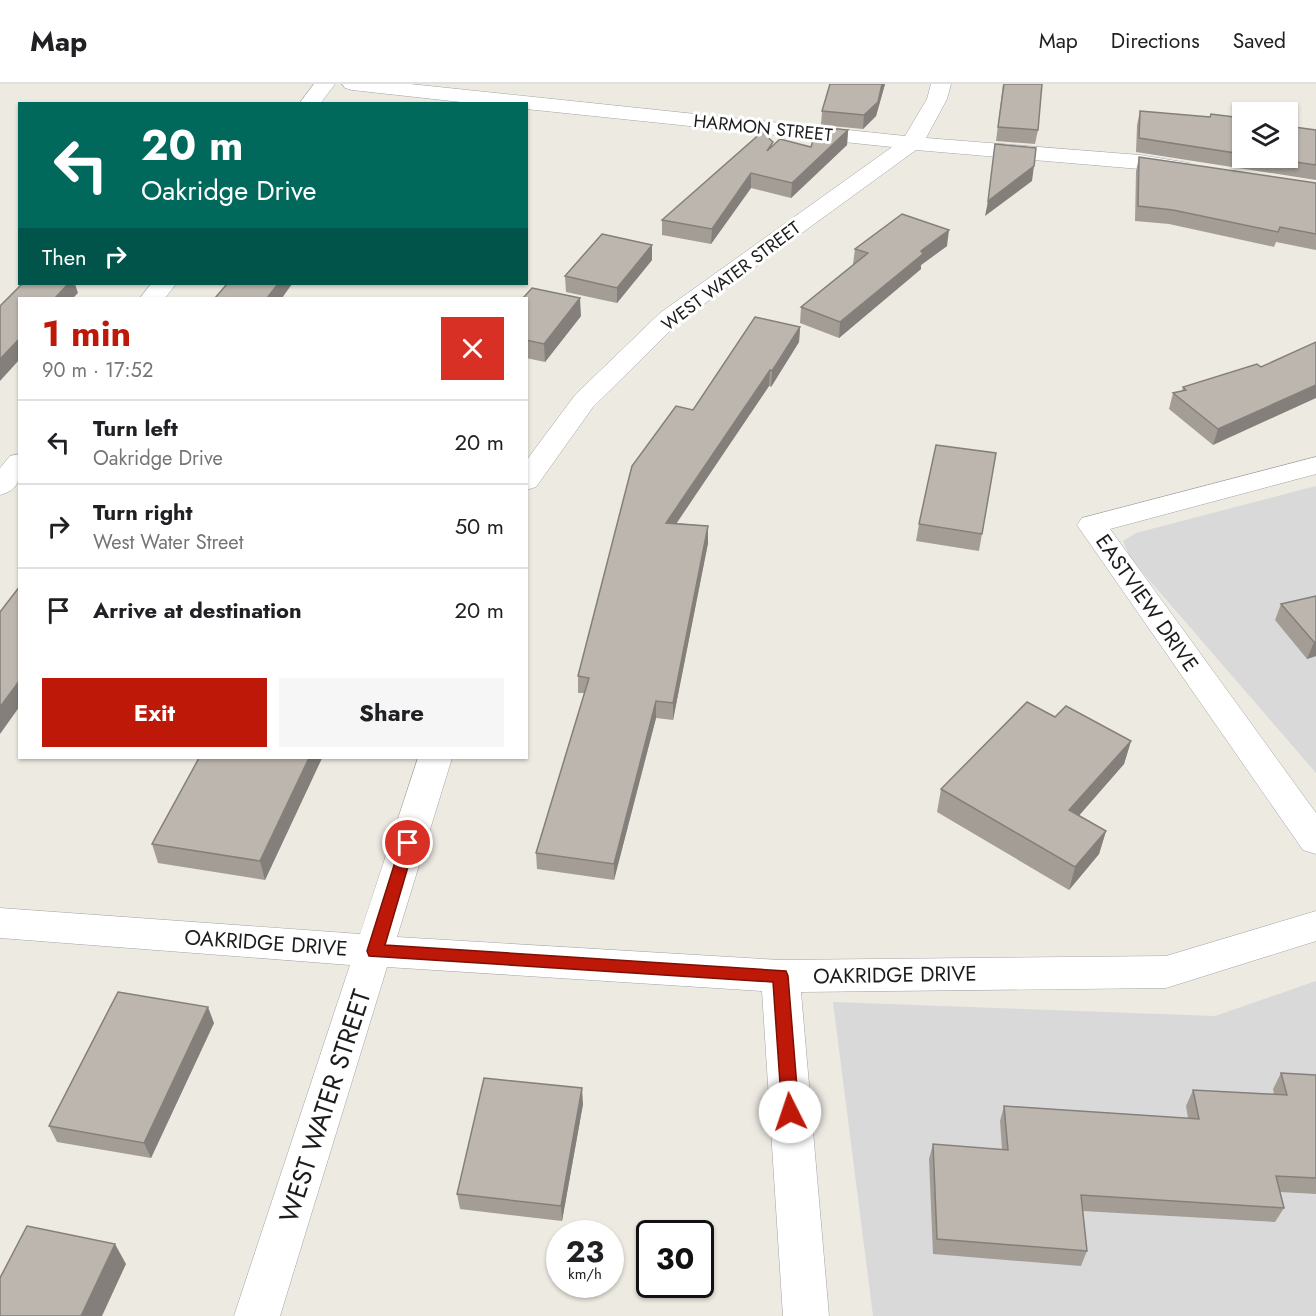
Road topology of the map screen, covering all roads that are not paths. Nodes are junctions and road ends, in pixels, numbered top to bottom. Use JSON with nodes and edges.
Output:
{"nodes":[{"id":1,"x":325,"y":84,"type":"edge"},
{"id":2,"x":352,"y":84,"type":"edge"},
{"id":3,"x":941,"y":84,"type":"edge"},
{"id":4,"x":311,"y":102,"type":"edge"},
{"id":5,"x":523,"y":102,"type":"edge"},
{"id":6,"x":528,"y":103,"type":"edge"},
{"id":7,"x":912,"y":143,"type":"junction"},
{"id":8,"x":1199,"y":171,"type":"edge"},
{"id":9,"x":163,"y":285,"type":"edge"},
{"id":10,"x":153,"y":297,"type":"edge"},
{"id":11,"x":18,"y":464,"type":"edge"},
{"id":12,"x":1316,"y":465,"type":"edge"},
{"id":13,"x":528,"y":477,"type":"edge"},
{"id":14,"x":0,"y":486,"type":"edge"},
{"id":15,"x":435,"y":759,"type":"edge"},
{"id":16,"x":1316,"y":840,"type":"edge"},
{"id":17,"x":0,"y":923,"type":"edge"},
{"id":18,"x":1316,"y":926,"type":"edge"},
{"id":19,"x":375,"y":951,"type":"junction"},
{"id":20,"x":780,"y":976,"type":"junction"},
{"id":21,"x":257,"y":1316,"type":"edge"},
{"id":22,"x":806,"y":1316,"type":"edge"}],
"edges":[{"from":1,"to":4,"type":"street"},
{"from":2,"to":5,"type":"street","name":"HARMON STREET"},
{"from":3,"to":7,"type":"street","name":"WEST WATER STREET"},
{"from":6,"to":7,"type":"street","name":"HARMON STREET"},
{"from":7,"to":8,"type":"street","name":"HARMON STREET"},
{"from":7,"to":13,"type":"street","name":"WEST WATER STREET"},
{"from":9,"to":10,"type":"street"},
{"from":11,"to":14,"type":"street"},
{"from":12,"to":16,"type":"street","name":"EASTVIEW DRIVE"},
{"from":15,"to":19,"type":"street","name":"WEST WATER STREET"},
{"from":17,"to":19,"type":"street","name":"OAKRIDGE DRIVE"},
{"from":18,"to":20,"type":"street","name":"OAKRIDGE DRIVE"},
{"from":19,"to":20,"type":"street","name":"OAKRIDGE DRIVE"},
{"from":19,"to":21,"type":"street","name":"WEST WATER STREET"},
{"from":20,"to":22,"type":"street"}]}
